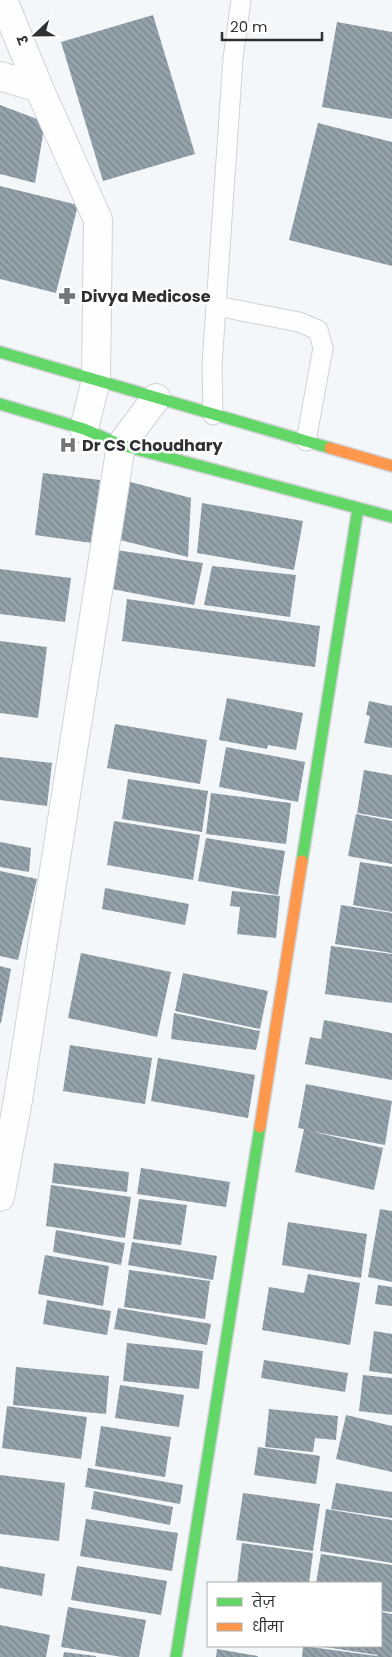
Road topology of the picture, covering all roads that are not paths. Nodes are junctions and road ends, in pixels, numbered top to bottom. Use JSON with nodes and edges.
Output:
{"nodes":[{"id":1,"x":3,"y":0,"type":"edge"},
{"id":2,"x":241,"y":0,"type":"edge"},
{"id":3,"x":0,"y":76,"type":"edge"},
{"id":4,"x":39,"y":88,"type":"junction"},
{"id":5,"x":216,"y":306,"type":"junction"},
{"id":6,"x":0,"y":352,"type":"edge"},
{"id":7,"x":96,"y":380,"type":"junction"},
{"id":8,"x":156,"y":398,"type":"junction"},
{"id":9,"x":0,"y":404,"type":"edge"},
{"id":10,"x":213,"y":415,"type":"junction"},
{"id":11,"x":84,"y":429,"type":"junction"},
{"id":12,"x":306,"y":441,"type":"junction"},
{"id":13,"x":121,"y":445,"type":"junction"},
{"id":14,"x":392,"y":466,"type":"edge"},
{"id":15,"x":358,"y":508,"type":"junction"},
{"id":16,"x":392,"y":517,"type":"edge"},
{"id":17,"x":0,"y":1197,"type":"edge"},
{"id":18,"x":176,"y":1657,"type":"edge"}],
"edges":[{"from":1,"to":4,"type":"street"},
{"from":2,"to":5,"type":"lane"},
{"from":3,"to":4,"type":"street"},
{"from":4,"to":7,"type":"street"},
{"from":5,"to":10,"type":"lane"},
{"from":5,"to":12,"type":"lane"},
{"from":6,"to":7,"type":"street"},
{"from":7,"to":8,"type":"street"},
{"from":7,"to":11,"type":"street"},
{"from":8,"to":10,"type":"street"},
{"from":8,"to":13,"type":"street"},
{"from":9,"to":11,"type":"street"},
{"from":10,"to":12,"type":"street"},
{"from":11,"to":13,"type":"street"},
{"from":12,"to":14,"type":"street"},
{"from":13,"to":15,"type":"street"},
{"from":13,"to":17,"type":"street"},
{"from":15,"to":16,"type":"street"},
{"from":15,"to":18,"type":"street"}]}
